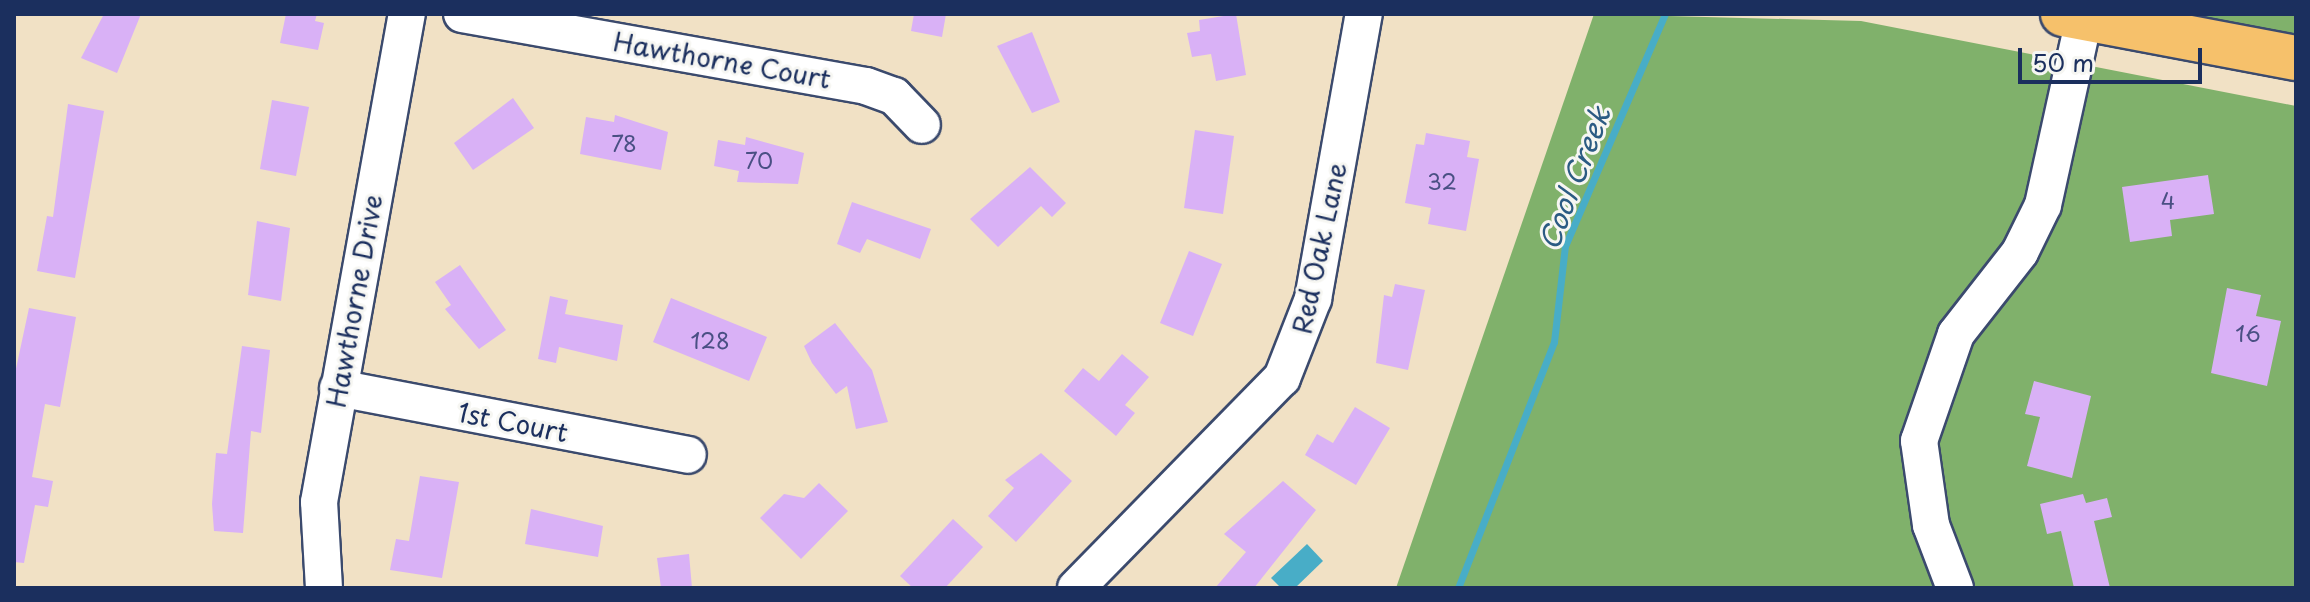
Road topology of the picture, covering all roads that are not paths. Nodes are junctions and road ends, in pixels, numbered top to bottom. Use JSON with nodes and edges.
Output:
{"nodes":[{"id":1,"x":407,"y":14,"type":"edge"},
{"id":2,"x":462,"y":14,"type":"edge"},
{"id":3,"x":1364,"y":14,"type":"edge"},
{"id":4,"x":2073,"y":16,"type":"edge"},
{"id":5,"x":2296,"y":58,"type":"edge"},
{"id":6,"x":922,"y":125,"type":"dead end"},
{"id":7,"x":338,"y":388,"type":"junction"},
{"id":8,"x":688,"y":455,"type":"dead end"},
{"id":9,"x":324,"y":588,"type":"edge"},
{"id":10,"x":1076,"y":588,"type":"edge"},
{"id":11,"x":1955,"y":588,"type":"edge"}],
"edges":[{"from":1,"to":7,"type":"street","name":"Hawthorne Drive"},
{"from":2,"to":6,"type":"street","name":"Hawthorne Court"},
{"from":3,"to":10,"type":"street","name":"Red Oak Lane"},
{"from":4,"to":5,"type":"main road"},
{"from":4,"to":11,"type":"street"},
{"from":7,"to":8,"type":"street","name":"1st Court"},
{"from":7,"to":9,"type":"street","name":"Hawthorne Drive"}]}
